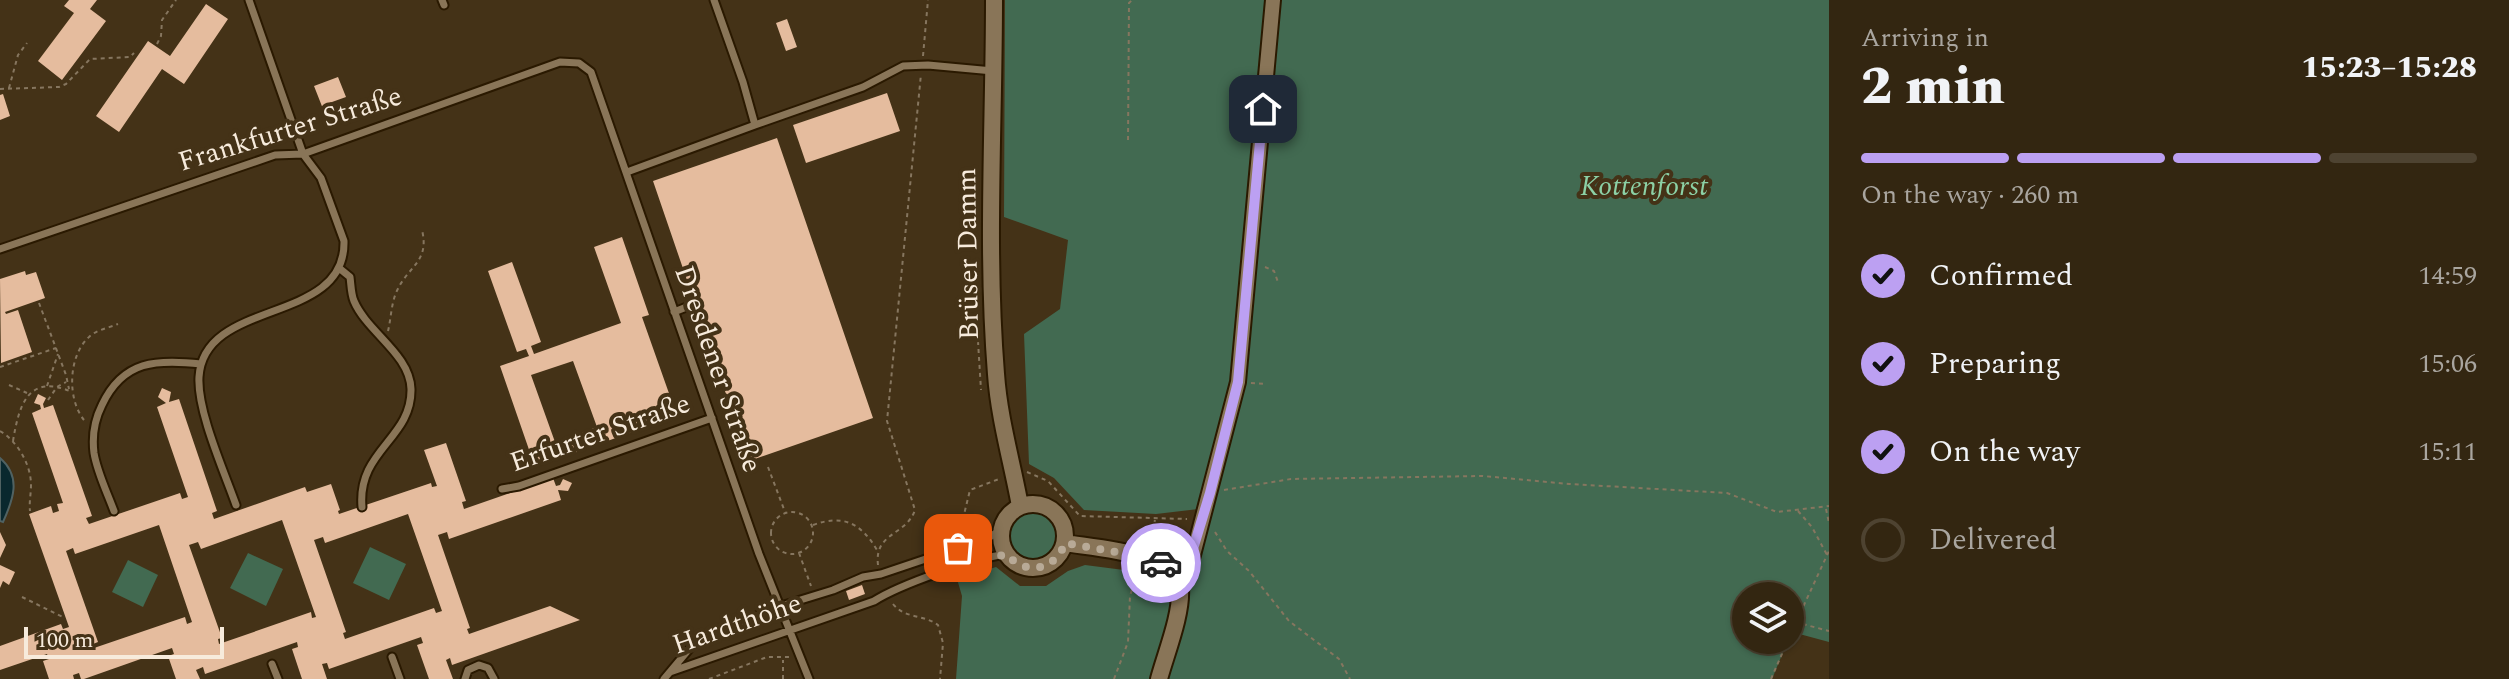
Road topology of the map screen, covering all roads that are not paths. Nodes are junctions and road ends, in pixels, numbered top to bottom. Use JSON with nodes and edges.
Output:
{"nodes":[{"id":1,"x":249,"y":0,"type":"edge"},
{"id":2,"x":714,"y":0,"type":"edge"},
{"id":3,"x":994,"y":0,"type":"edge"},
{"id":4,"x":1273,"y":0,"type":"edge"},
{"id":5,"x":994,"y":71,"type":"junction"},
{"id":6,"x":591,"y":72,"type":"joint"},
{"id":7,"x":755,"y":125,"type":"junction"},
{"id":8,"x":303,"y":154,"type":"junction"},
{"id":9,"x":627,"y":172,"type":"junction"},
{"id":10,"x":0,"y":249,"type":"edge"},
{"id":11,"x":339,"y":268,"type":"junction"},
{"id":12,"x":689,"y":306,"type":"dead end"},
{"id":13,"x":674,"y":312,"type":"junction"},
{"id":14,"x":201,"y":364,"type":"junction"},
{"id":15,"x":712,"y":418,"type":"junction"},
{"id":16,"x":502,"y":489,"type":"dead end"},
{"id":17,"x":236,"y":505,"type":"dead end"},
{"id":18,"x":1020,"y":506,"type":"junction"},
{"id":19,"x":362,"y":507,"type":"dead end"},
{"id":20,"x":114,"y":511,"type":"dead end"},
{"id":21,"x":1001,"y":530,"type":"junction"},
{"id":22,"x":1065,"y":543,"type":"junction"},
{"id":23,"x":958,"y":548,"type":"junction"},
{"id":24,"x":1006,"y":554,"type":"junction"},
{"id":25,"x":964,"y":566,"type":"junction"},
{"id":26,"x":881,"y":574,"type":"junction"},
{"id":27,"x":1180,"y":586,"type":"junction"},
{"id":28,"x":888,"y":592,"type":"junction"},
{"id":29,"x":781,"y":606,"type":"junction"},
{"id":30,"x":790,"y":629,"type":"junction"},
{"id":31,"x":392,"y":657,"type":"dead end"},
{"id":32,"x":272,"y":664,"type":"dead end"},
{"id":33,"x":666,"y":676,"type":"edge"},
{"id":34,"x":278,"y":679,"type":"edge"},
{"id":35,"x":400,"y":679,"type":"edge"},
{"id":36,"x":465,"y":679,"type":"edge"},
{"id":37,"x":494,"y":679,"type":"edge"},
{"id":38,"x":809,"y":679,"type":"edge"},
{"id":39,"x":1159,"y":679,"type":"edge"}],
"edges":[{"from":1,"to":8,"type":"lane"},
{"from":2,"to":7,"type":"lane"},
{"from":3,"to":5,"type":"street","name":"Brüser Damm"},
{"from":4,"to":27,"type":"street"},
{"from":5,"to":7,"type":"lane"},
{"from":5,"to":18,"type":"street","name":"Brüser Damm"},
{"from":6,"to":8,"type":"lane","name":"Frankfurter Straße"},
{"from":6,"to":9,"type":"lane","name":"Dresdener Straße"},
{"from":7,"to":9,"type":"lane"},
{"from":8,"to":10,"type":"lane","name":"Frankfurter Straße"},
{"from":8,"to":11,"type":"lane"},
{"from":9,"to":13,"type":"lane","name":"Dresdener Straße"},
{"from":11,"to":14,"type":"lane"},
{"from":11,"to":19,"type":"lane"},
{"from":12,"to":13,"type":"lane"},
{"from":13,"to":15,"type":"lane","name":"Dresdener Straße"},
{"from":14,"to":17,"type":"lane"},
{"from":14,"to":20,"type":"lane"},
{"from":15,"to":16,"type":"lane","name":"Erfurter Straße"},
{"from":15,"to":29,"type":"lane","name":"Dresdener Straße"},
{"from":18,"to":21,"type":"street"},
{"from":18,"to":22,"type":"street"},
{"from":21,"to":23,"type":"lane","name":"Hardthöhe"},
{"from":21,"to":24,"type":"street"},
{"from":22,"to":24,"type":"street"},
{"from":22,"to":27,"type":"street"},
{"from":23,"to":25,"type":"lane"},
{"from":23,"to":26,"type":"lane","name":"Hardthöhe"},
{"from":24,"to":25,"type":"lane","name":"Hardthöhe"},
{"from":25,"to":28,"type":"lane","name":"Hardthöhe"},
{"from":26,"to":28,"type":"lane"},
{"from":26,"to":29,"type":"lane","name":"Hardthöhe"},
{"from":27,"to":39,"type":"street"},
{"from":28,"to":30,"type":"lane","name":"Hardthöhe"},
{"from":29,"to":30,"type":"lane","name":"Dresdener Straße"},
{"from":29,"to":33,"type":"lane","name":"Hardthöhe"},
{"from":30,"to":33,"type":"lane","name":"Hardthöhe"},
{"from":30,"to":38,"type":"lane","name":"Dresdener Straße"},
{"from":31,"to":35,"type":"lane"},
{"from":32,"to":34,"type":"lane"},
{"from":36,"to":37,"type":"lane"}]}
